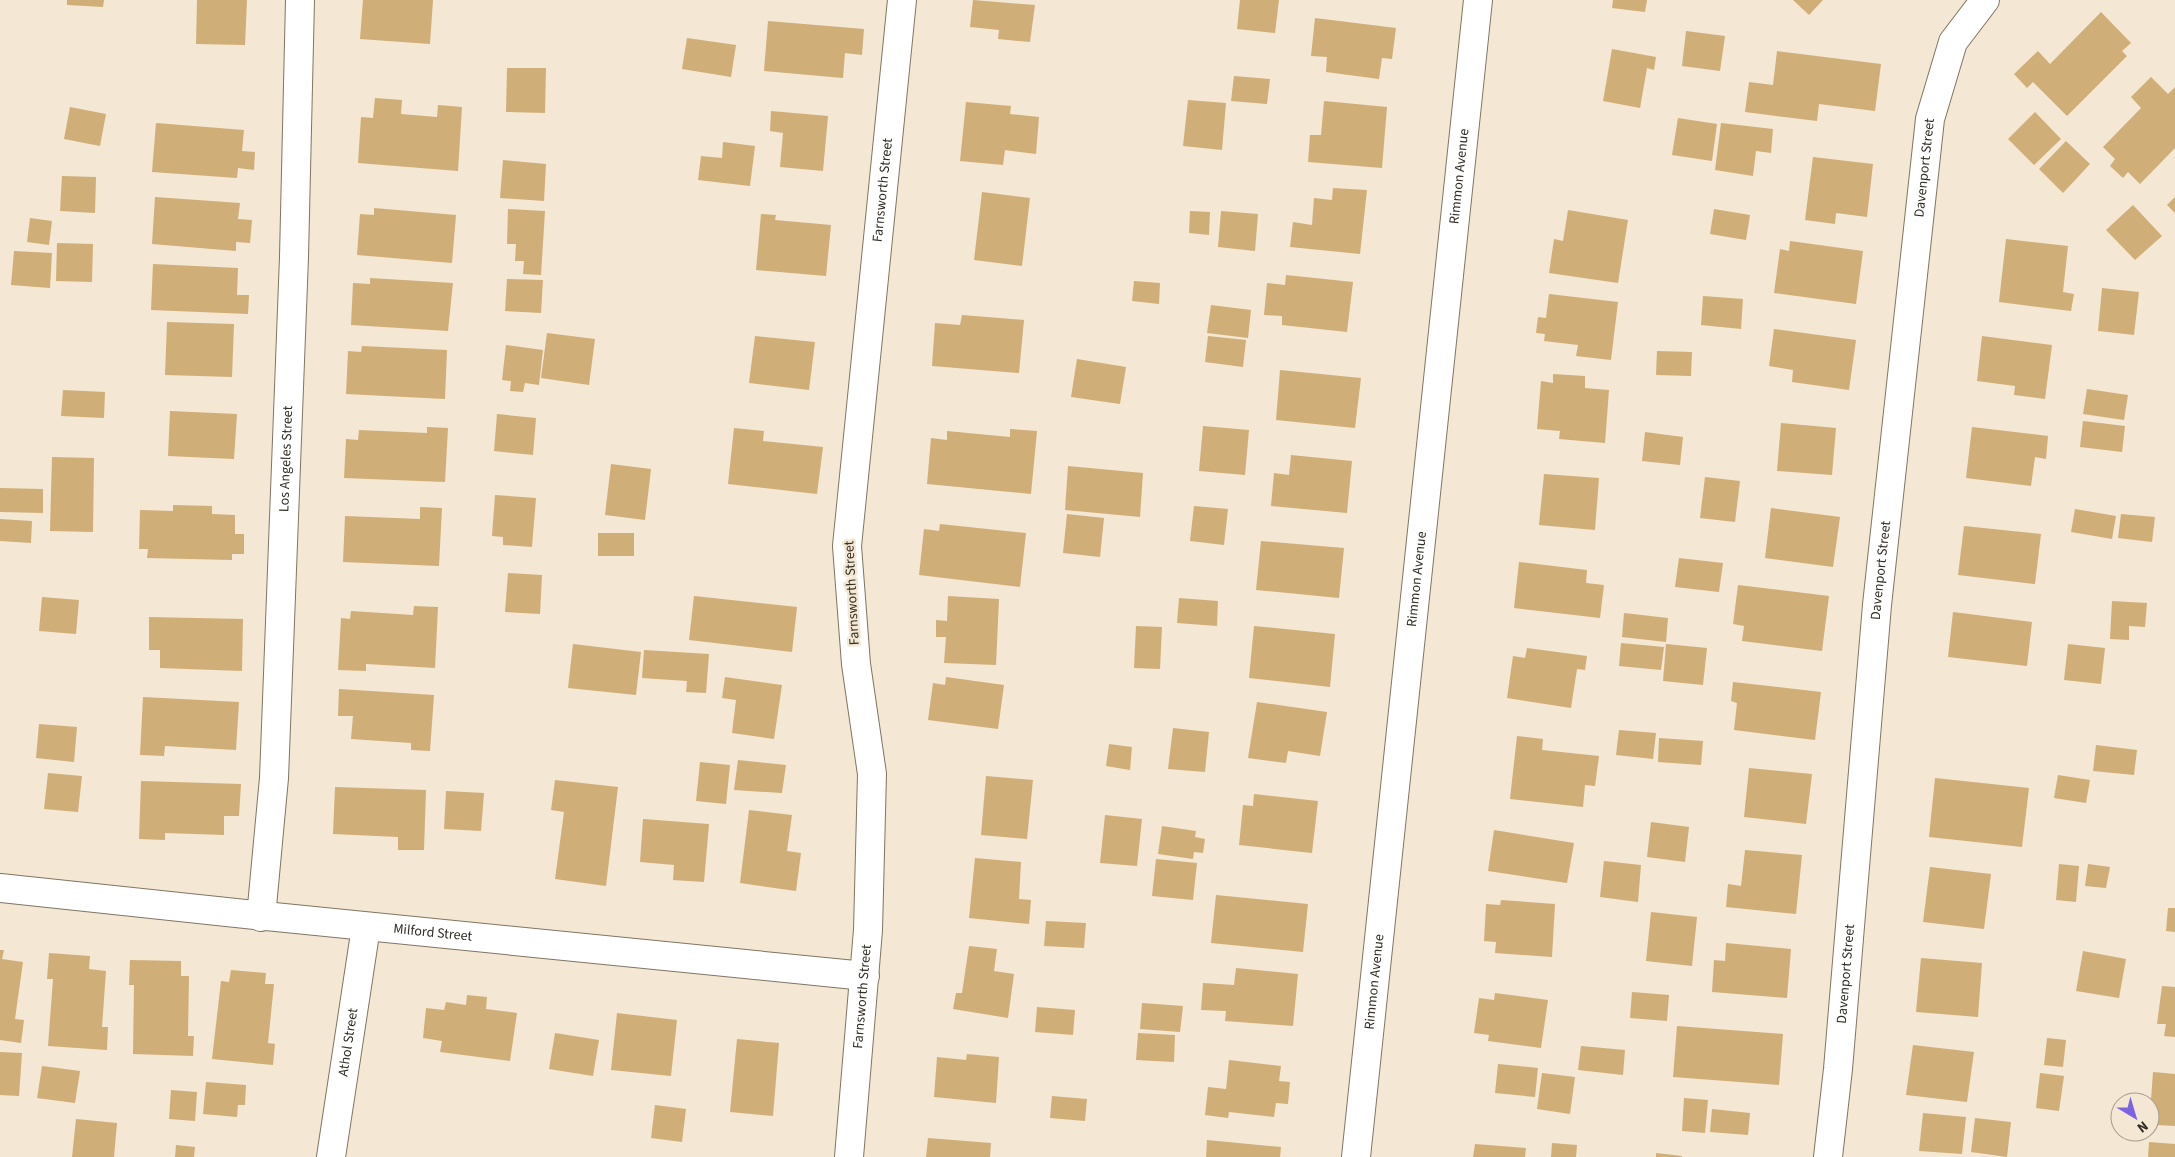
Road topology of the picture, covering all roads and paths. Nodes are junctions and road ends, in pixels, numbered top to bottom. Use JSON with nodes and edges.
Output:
{"nodes":[{"id":1,"x":300,"y":0,"type":"edge"},
{"id":2,"x":902,"y":0,"type":"edge"},
{"id":3,"x":1478,"y":0,"type":"edge"},
{"id":4,"x":1985,"y":0,"type":"edge"},
{"id":5,"x":0,"y":888,"type":"edge"},
{"id":6,"x":261,"y":917,"type":"junction"},
{"id":7,"x":366,"y":927,"type":"junction"},
{"id":8,"x":864,"y":976,"type":"junction"},
{"id":9,"x":331,"y":1157,"type":"edge"},
{"id":10,"x":849,"y":1157,"type":"edge"},
{"id":11,"x":1356,"y":1157,"type":"edge"},
{"id":12,"x":1828,"y":1157,"type":"edge"}],
"edges":[{"from":1,"to":6,"type":"street","name":"Los Angeles Street"},
{"from":2,"to":8,"type":"street","name":"Farnsworth Street"},
{"from":3,"to":11,"type":"street","name":"Rimmon Avenue"},
{"from":4,"to":12,"type":"street","name":"Davenport Street"},
{"from":5,"to":6,"type":"street","name":"Milford Street"},
{"from":6,"to":7,"type":"street","name":"Milford Street"},
{"from":7,"to":8,"type":"street","name":"Milford Street"},
{"from":7,"to":9,"type":"street","name":"Athol Street"},
{"from":8,"to":10,"type":"street","name":"Farnsworth Street"}]}
